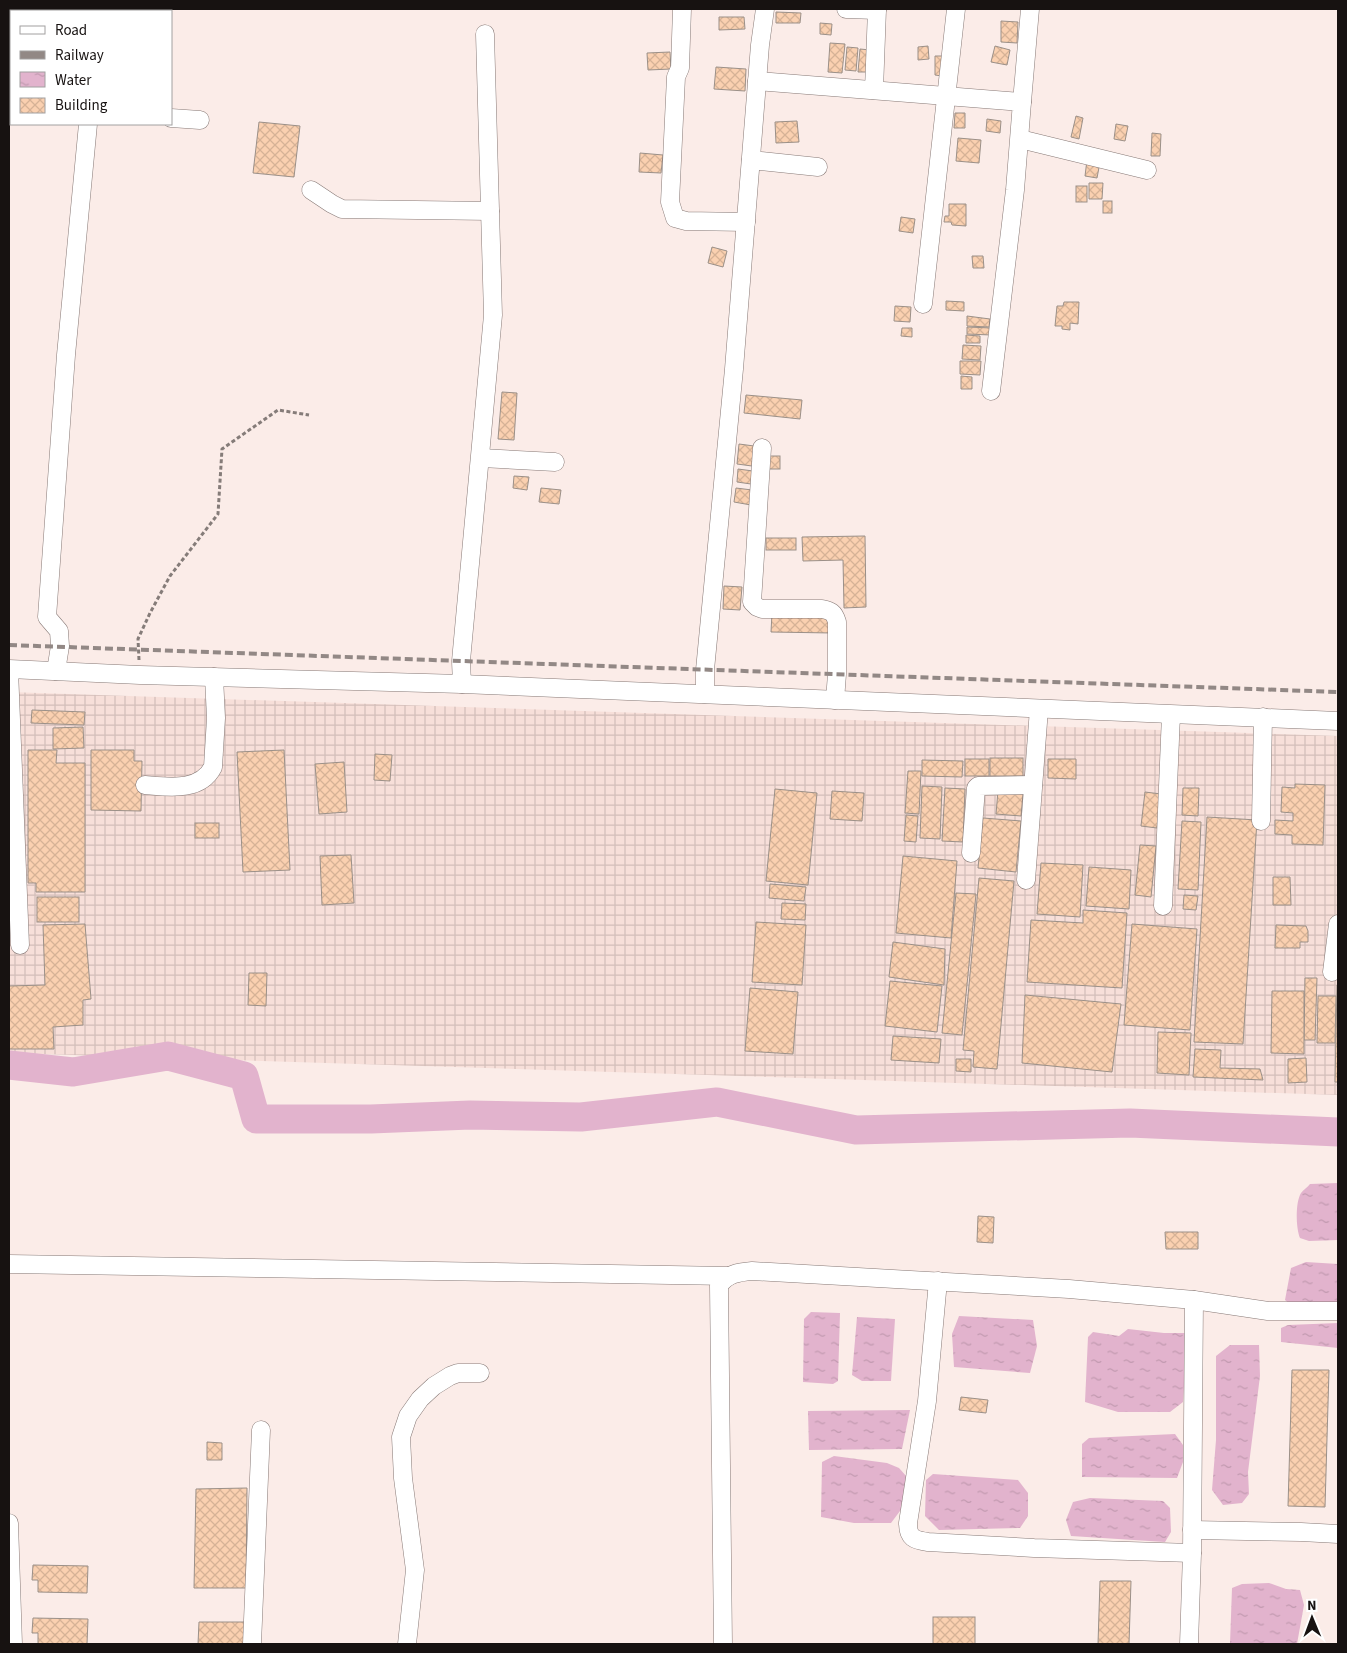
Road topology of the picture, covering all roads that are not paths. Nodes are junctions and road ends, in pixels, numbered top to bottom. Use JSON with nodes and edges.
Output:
{"nodes":[{"id":1,"x":682,"y":9,"type":"edge"},
{"id":2,"x":764,"y":9,"type":"edge"},
{"id":3,"x":846,"y":9,"type":"edge"},
{"id":4,"x":877,"y":9,"type":"edge"},
{"id":5,"x":956,"y":9,"type":"edge"},
{"id":6,"x":1030,"y":9,"type":"edge"},
{"id":7,"x":485,"y":34,"type":"dead end"},
{"id":8,"x":757,"y":81,"type":"junction"},
{"id":9,"x":874,"y":90,"type":"junction"},
{"id":10,"x":946,"y":96,"type":"junction"},
{"id":11,"x":1022,"y":102,"type":"junction"},
{"id":12,"x":172,"y":118,"type":"edge"},
{"id":13,"x":200,"y":120,"type":"dead end"},
{"id":14,"x":88,"y":125,"type":"edge"},
{"id":15,"x":1020,"y":139,"type":"junction"},
{"id":16,"x":751,"y":160,"type":"junction"},
{"id":17,"x":818,"y":167,"type":"dead end"},
{"id":18,"x":1147,"y":170,"type":"dead end"},
{"id":19,"x":311,"y":190,"type":"dead end"},
{"id":20,"x":490,"y":211,"type":"junction"},
{"id":21,"x":746,"y":222,"type":"junction"},
{"id":22,"x":923,"y":304,"type":"dead end"},
{"id":23,"x":991,"y":391,"type":"dead end"},
{"id":24,"x":762,"y":448,"type":"dead end"},
{"id":25,"x":481,"y":458,"type":"junction"},
{"id":26,"x":555,"y":462,"type":"dead end"},
{"id":27,"x":9,"y":670,"type":"edge"},
{"id":28,"x":56,"y":671,"type":"junction"},
{"id":29,"x":214,"y":677,"type":"junction"},
{"id":30,"x":462,"y":684,"type":"junction"},
{"id":31,"x":705,"y":694,"type":"junction"},
{"id":32,"x":834,"y":700,"type":"junction"},
{"id":33,"x":1039,"y":709,"type":"junction"},
{"id":34,"x":1171,"y":715,"type":"junction"},
{"id":35,"x":1263,"y":717,"type":"junction"},
{"id":36,"x":1338,"y":721,"type":"edge"},
{"id":37,"x":145,"y":785,"type":"dead end"},
{"id":38,"x":1033,"y":785,"type":"junction"},
{"id":39,"x":1261,"y":821,"type":"dead end"},
{"id":40,"x":971,"y":853,"type":"dead end"},
{"id":41,"x":1026,"y":880,"type":"dead end"},
{"id":42,"x":1163,"y":906,"type":"dead end"},
{"id":43,"x":1338,"y":924,"type":"edge"},
{"id":44,"x":20,"y":946,"type":"dead end"},
{"id":45,"x":1332,"y":972,"type":"dead end"},
{"id":46,"x":9,"y":1264,"type":"edge"},
{"id":47,"x":729,"y":1276,"type":"junction"},
{"id":48,"x":938,"y":1281,"type":"junction"},
{"id":49,"x":1194,"y":1300,"type":"junction"},
{"id":50,"x":1338,"y":1311,"type":"edge"},
{"id":51,"x":480,"y":1373,"type":"dead end"},
{"id":52,"x":261,"y":1430,"type":"dead end"},
{"id":53,"x":9,"y":1523,"type":"edge"},
{"id":54,"x":1192,"y":1530,"type":"junction"},
{"id":55,"x":1338,"y":1534,"type":"edge"},
{"id":56,"x":1192,"y":1553,"type":"junction"},
{"id":57,"x":13,"y":1644,"type":"edge"},
{"id":58,"x":252,"y":1644,"type":"edge"},
{"id":59,"x":407,"y":1644,"type":"edge"},
{"id":60,"x":723,"y":1644,"type":"edge"},
{"id":61,"x":1189,"y":1644,"type":"edge"}],
"edges":[{"from":1,"to":21,"type":"street"},
{"from":2,"to":8,"type":"street"},
{"from":3,"to":4,"type":"street"},
{"from":4,"to":9,"type":"street"},
{"from":5,"to":10,"type":"street"},
{"from":6,"to":11,"type":"street"},
{"from":7,"to":20,"type":"street"},
{"from":8,"to":9,"type":"street"},
{"from":8,"to":16,"type":"street"},
{"from":9,"to":10,"type":"street"},
{"from":10,"to":11,"type":"street"},
{"from":10,"to":22,"type":"street"},
{"from":11,"to":15,"type":"street"},
{"from":12,"to":13,"type":"street"},
{"from":14,"to":28,"type":"street"},
{"from":15,"to":18,"type":"street"},
{"from":15,"to":23,"type":"street"},
{"from":16,"to":17,"type":"street"},
{"from":16,"to":21,"type":"street"},
{"from":19,"to":20,"type":"street"},
{"from":20,"to":25,"type":"street"},
{"from":21,"to":31,"type":"street"},
{"from":24,"to":32,"type":"street"},
{"from":25,"to":26,"type":"street"},
{"from":25,"to":30,"type":"street"},
{"from":27,"to":28,"type":"street"},
{"from":27,"to":44,"type":"street"},
{"from":28,"to":29,"type":"street"},
{"from":29,"to":30,"type":"street"},
{"from":29,"to":37,"type":"street"},
{"from":30,"to":31,"type":"street"},
{"from":31,"to":32,"type":"street"},
{"from":32,"to":33,"type":"street"},
{"from":33,"to":34,"type":"street"},
{"from":33,"to":38,"type":"street"},
{"from":34,"to":35,"type":"street"},
{"from":34,"to":42,"type":"street"},
{"from":35,"to":36,"type":"street"},
{"from":35,"to":39,"type":"street"},
{"from":38,"to":40,"type":"street"},
{"from":38,"to":41,"type":"street"},
{"from":43,"to":45,"type":"street"},
{"from":46,"to":47,"type":"street"},
{"from":47,"to":48,"type":"street"},
{"from":47,"to":60,"type":"street"},
{"from":48,"to":49,"type":"street"},
{"from":48,"to":56,"type":"street"},
{"from":49,"to":50,"type":"street"},
{"from":49,"to":54,"type":"street"},
{"from":51,"to":59,"type":"street"},
{"from":52,"to":58,"type":"street"},
{"from":53,"to":57,"type":"street"},
{"from":54,"to":55,"type":"street"},
{"from":54,"to":56,"type":"street"},
{"from":56,"to":61,"type":"street"}]}
